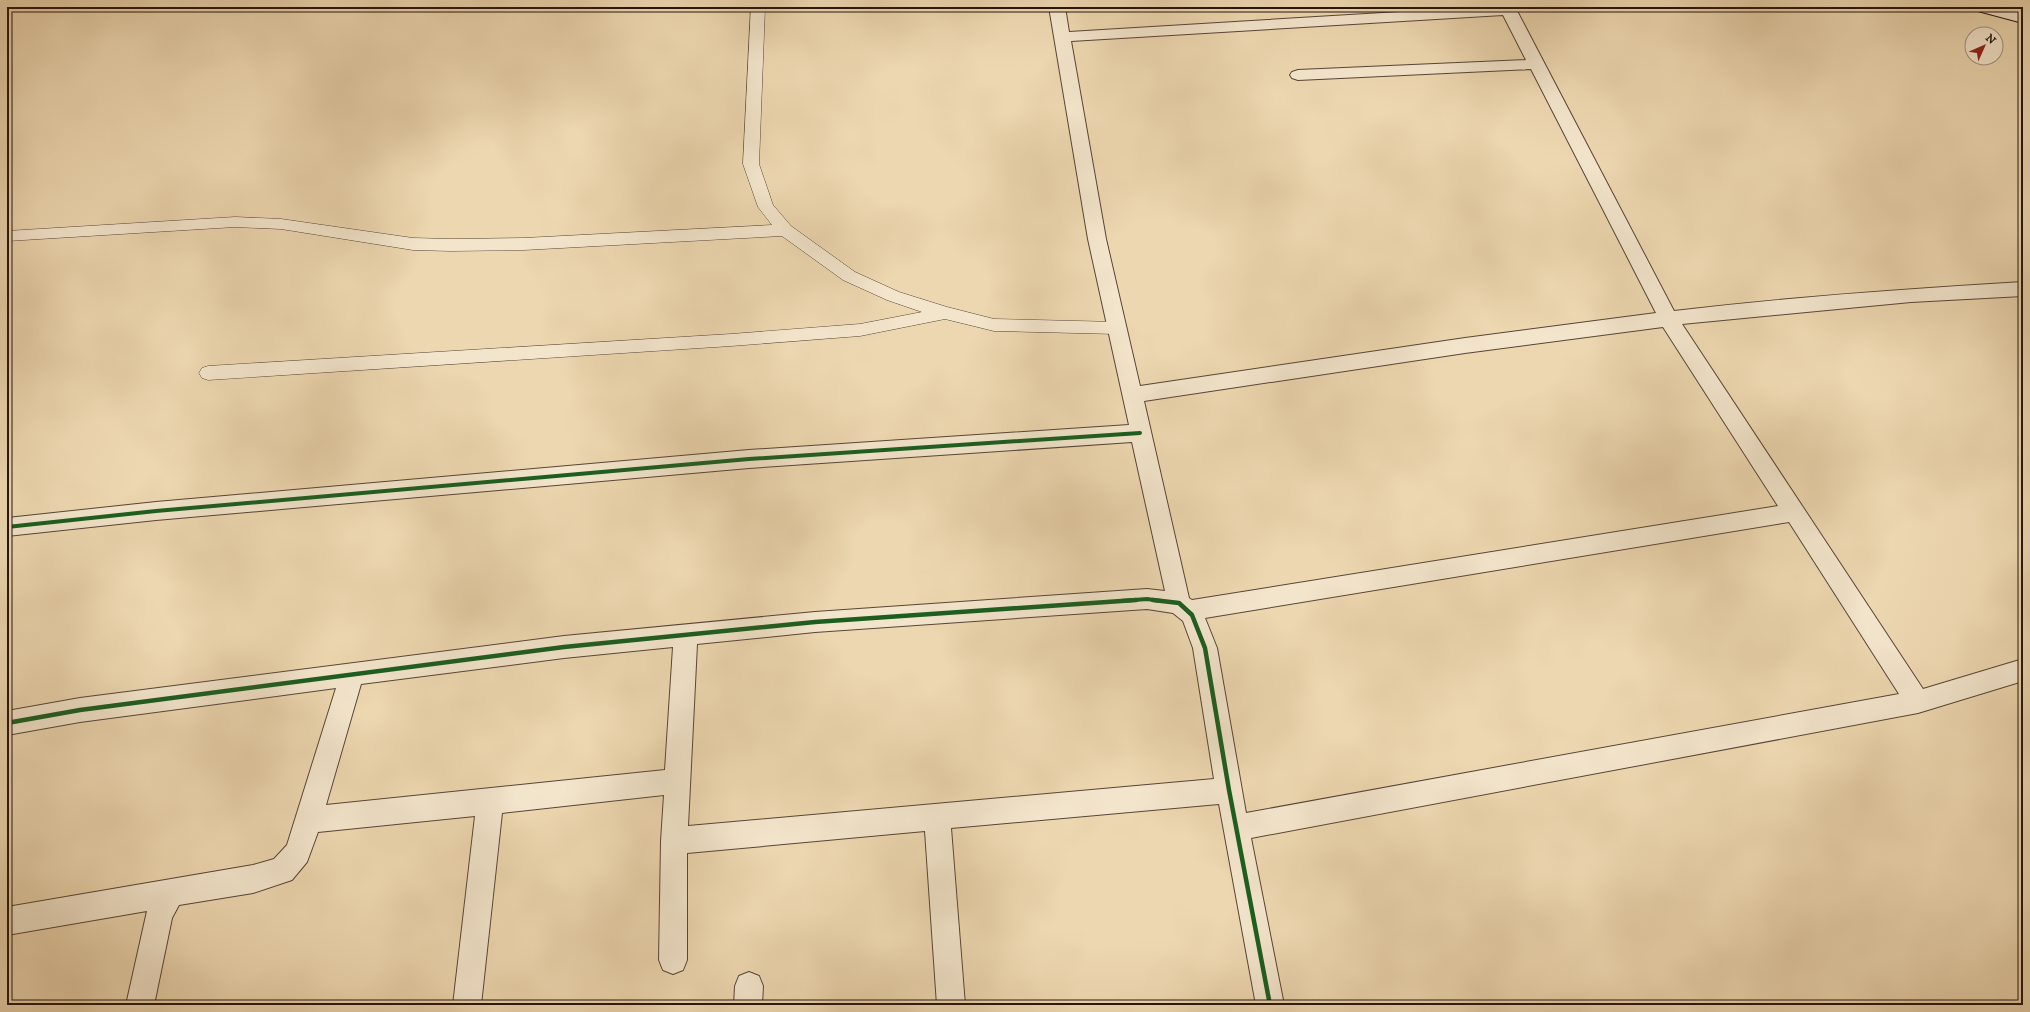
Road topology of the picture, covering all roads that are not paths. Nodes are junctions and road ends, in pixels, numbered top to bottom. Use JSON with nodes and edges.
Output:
{"nodes":[{"id":1,"x":758,"y":7,"type":"edge"},
{"id":2,"x":1057,"y":7,"type":"edge"},
{"id":3,"x":1979,"y":7,"type":"edge"},
{"id":4,"x":1508,"y":9,"type":"edge"},
{"id":5,"x":2023,"y":18,"type":"edge"},
{"id":6,"x":1062,"y":37,"type":"junction"},
{"id":7,"x":1537,"y":64,"type":"junction"},
{"id":8,"x":1298,"y":76,"type":"dead end"},
{"id":9,"x":785,"y":230,"type":"junction"},
{"id":10,"x":7,"y":236,"type":"edge"},
{"id":11,"x":2023,"y":289,"type":"edge"},
{"id":12,"x":945,"y":313,"type":"junction"},
{"id":13,"x":1668,"y":318,"type":"junction"},
{"id":14,"x":1117,"y":328,"type":"junction"},
{"id":15,"x":208,"y":373,"type":"dead end"},
{"id":16,"x":1132,"y":395,"type":"junction"},
{"id":17,"x":1140,"y":433,"type":"junction"},
{"id":18,"x":1795,"y":512,"type":"junction"},
{"id":19,"x":7,"y":527,"type":"edge"},
{"id":20,"x":1183,"y":607,"type":"junction"},
{"id":21,"x":686,"y":635,"type":"junction"},
{"id":22,"x":2023,"y":670,"type":"edge"},
{"id":23,"x":352,"y":675,"type":"junction"},
{"id":24,"x":1918,"y":702,"type":"junction"},
{"id":25,"x":7,"y":723,"type":"edge"},
{"id":26,"x":677,"y":781,"type":"junction"},
{"id":27,"x":1228,"y":790,"type":"junction"},
{"id":28,"x":490,"y":802,"type":"junction"},
{"id":29,"x":937,"y":816,"type":"junction"},
{"id":30,"x":308,"y":820,"type":"junction"},
{"id":31,"x":1237,"y":828,"type":"junction"},
{"id":32,"x":674,"y":841,"type":"junction"},
{"id":33,"x":171,"y":892,"type":"junction"},
{"id":34,"x":7,"y":921,"type":"edge"},
{"id":35,"x":673,"y":960,"type":"dead end"},
{"id":36,"x":140,"y":1005,"type":"edge"},
{"id":37,"x":467,"y":1005,"type":"edge"},
{"id":38,"x":951,"y":1005,"type":"edge"},
{"id":39,"x":1270,"y":1005,"type":"edge"}],
"edges":[{"from":1,"to":9,"type":"lane"},
{"from":2,"to":6,"type":"street"},
{"from":3,"to":5,"type":"street"},
{"from":4,"to":6,"type":"street"},
{"from":4,"to":7,"type":"street"},
{"from":6,"to":14,"type":"street"},
{"from":7,"to":8,"type":"street"},
{"from":7,"to":13,"type":"street"},
{"from":9,"to":10,"type":"lane"},
{"from":9,"to":12,"type":"lane"},
{"from":11,"to":13,"type":"street"},
{"from":12,"to":14,"type":"lane"},
{"from":12,"to":15,"type":"lane"},
{"from":13,"to":16,"type":"street"},
{"from":13,"to":18,"type":"street"},
{"from":14,"to":16,"type":"street"},
{"from":16,"to":17,"type":"street"},
{"from":17,"to":19,"type":"street"},
{"from":17,"to":20,"type":"street"},
{"from":18,"to":20,"type":"street"},
{"from":18,"to":24,"type":"street"},
{"from":20,"to":21,"type":"street"},
{"from":20,"to":27,"type":"street"},
{"from":21,"to":23,"type":"street"},
{"from":21,"to":26,"type":"street"},
{"from":22,"to":24,"type":"street"},
{"from":23,"to":25,"type":"street"},
{"from":23,"to":30,"type":"street"},
{"from":24,"to":31,"type":"street"},
{"from":26,"to":28,"type":"street"},
{"from":26,"to":32,"type":"street"},
{"from":27,"to":29,"type":"street"},
{"from":27,"to":31,"type":"street"},
{"from":28,"to":30,"type":"street"},
{"from":28,"to":37,"type":"street"},
{"from":29,"to":32,"type":"street"},
{"from":29,"to":38,"type":"street"},
{"from":30,"to":33,"type":"street"},
{"from":31,"to":39,"type":"street"},
{"from":32,"to":35,"type":"street"},
{"from":33,"to":34,"type":"street"},
{"from":33,"to":36,"type":"street"}]}
